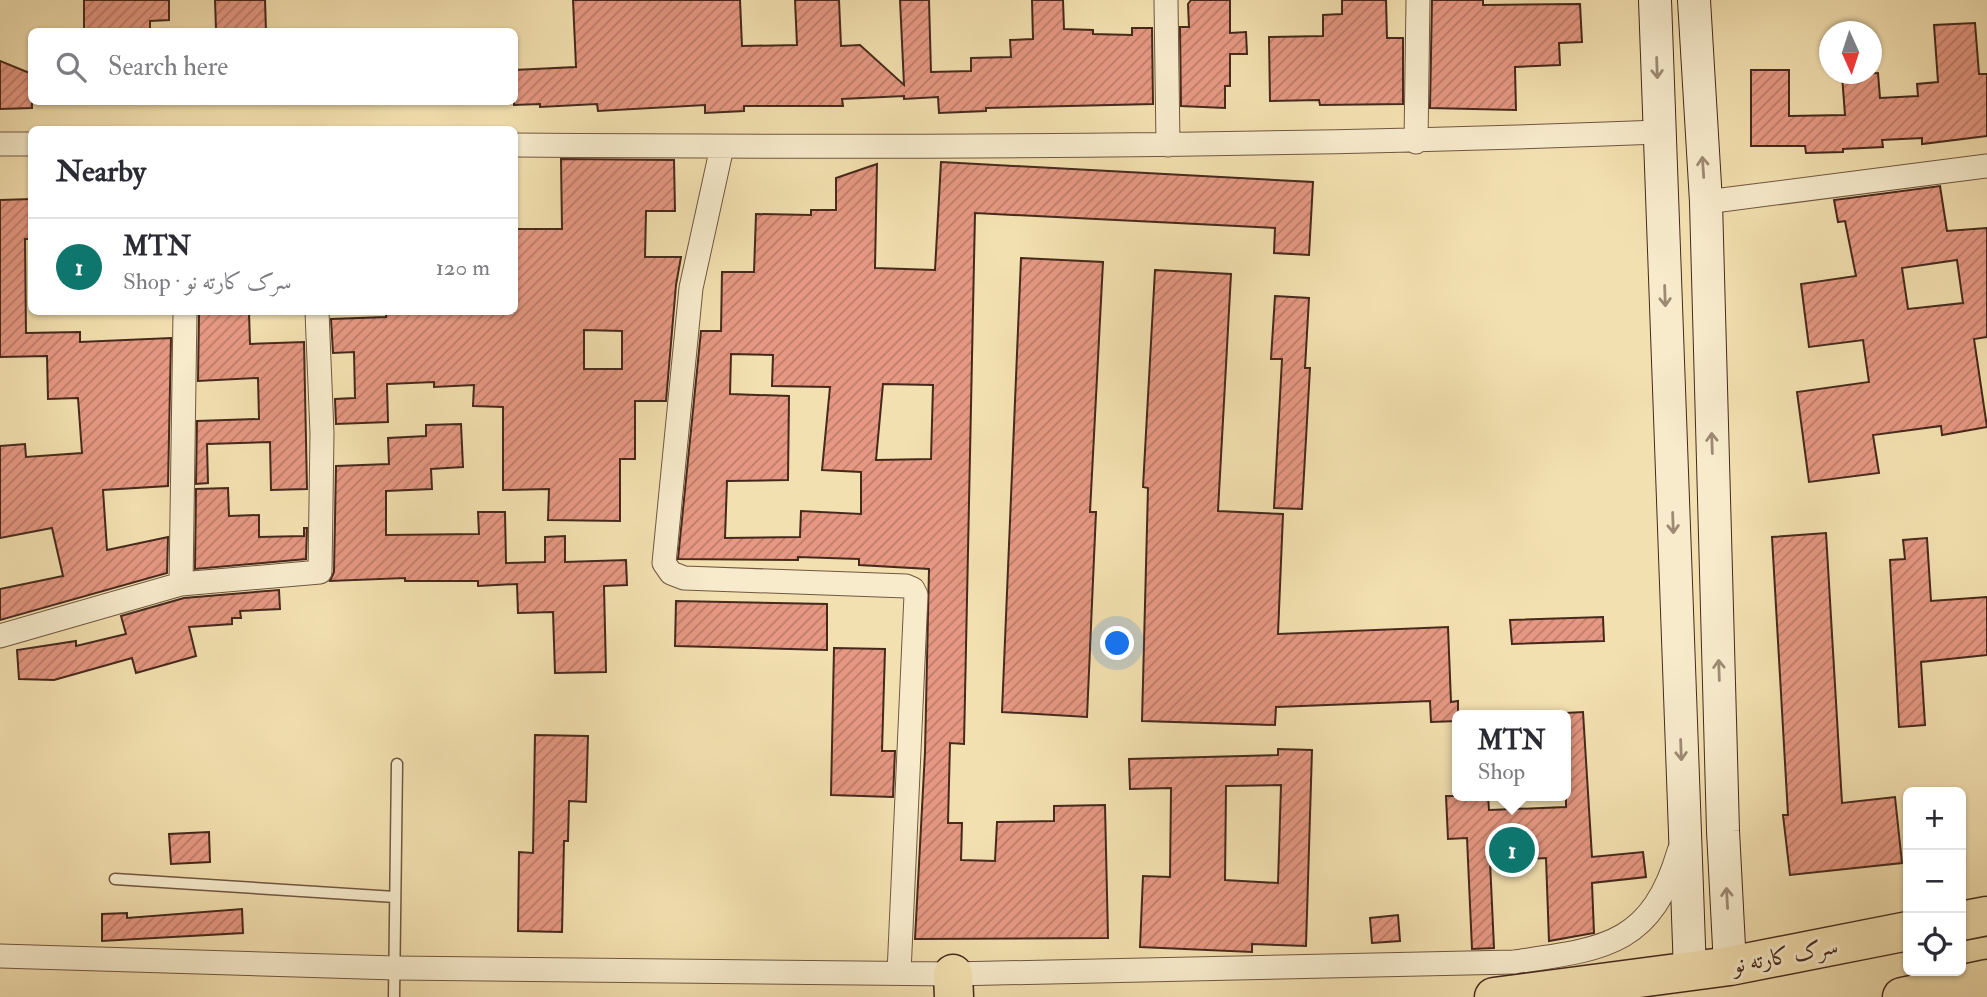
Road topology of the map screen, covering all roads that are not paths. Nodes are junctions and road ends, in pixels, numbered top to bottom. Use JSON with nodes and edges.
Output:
{"nodes":[{"id":1,"x":1166,"y":0,"type":"edge"},
{"id":2,"x":1418,"y":0,"type":"edge"},
{"id":3,"x":1655,"y":0,"type":"edge"},
{"id":4,"x":1694,"y":0,"type":"edge"},
{"id":5,"x":1659,"y":132,"type":"junction"},
{"id":6,"x":1416,"y":142,"type":"junction"},
{"id":7,"x":0,"y":144,"type":"edge"},
{"id":8,"x":28,"y":144,"type":"edge"},
{"id":9,"x":518,"y":145,"type":"edge"},
{"id":10,"x":1168,"y":145,"type":"junction"},
{"id":11,"x":722,"y":147,"type":"junction"},
{"id":12,"x":1987,"y":166,"type":"edge"},
{"id":13,"x":1706,"y":202,"type":"junction"},
{"id":14,"x":185,"y":315,"type":"edge"},
{"id":15,"x":317,"y":315,"type":"edge"},
{"id":16,"x":181,"y":584,"type":"junction"},
{"id":17,"x":0,"y":636,"type":"edge"},
{"id":18,"x":397,"y":764,"type":"dead end"},
{"id":19,"x":1723,"y":831,"type":"junction"},
{"id":20,"x":1685,"y":833,"type":"junction"},
{"id":21,"x":116,"y":879,"type":"dead end"},
{"id":22,"x":396,"y":897,"type":"junction"},
{"id":23,"x":1987,"y":916,"type":"edge"},
{"id":24,"x":1966,"y":920,"type":"edge"},
{"id":25,"x":1903,"y":932,"type":"edge"},
{"id":26,"x":0,"y":956,"type":"edge"},
{"id":27,"x":1730,"y":966,"type":"junction"},
{"id":28,"x":395,"y":968,"type":"junction"},
{"id":29,"x":1690,"y":972,"type":"junction"},
{"id":30,"x":899,"y":973,"type":"junction"},
{"id":31,"x":1987,"y":979,"type":"edge"},
{"id":32,"x":954,"y":985,"type":"edge"},
{"id":33,"x":1937,"y":994,"type":"edge"},
{"id":34,"x":394,"y":997,"type":"edge"},
{"id":35,"x":1494,"y":997,"type":"edge"},
{"id":36,"x":1902,"y":997,"type":"edge"}],
"edges":[{"from":1,"to":10,"type":"street"},
{"from":2,"to":6,"type":"street"},
{"from":3,"to":5,"type":"main road","one_way":true},
{"from":13,"to":4,"type":"main road","one_way":true},
{"from":5,"to":6,"type":"street"},
{"from":5,"to":20,"type":"main road","one_way":true},
{"from":6,"to":10,"type":"street"},
{"from":7,"to":8,"type":"street"},
{"from":9,"to":11,"type":"street"},
{"from":10,"to":11,"type":"street"},
{"from":11,"to":30,"type":"street"},
{"from":12,"to":13,"type":"street"},
{"from":19,"to":13,"type":"main road","one_way":true},
{"from":14,"to":16,"type":"street"},
{"from":15,"to":16,"type":"street"},
{"from":16,"to":17,"type":"street"},
{"from":18,"to":22,"type":"lane"},
{"from":19,"to":20,"type":"main road"},
{"from":27,"to":19,"type":"main road","one_way":true},
{"from":20,"to":29,"type":"main road"},
{"from":20,"to":32,"type":"street"},
{"from":21,"to":22,"type":"lane"},
{"from":22,"to":28,"type":"lane"},
{"from":23,"to":24,"type":"highway"},
{"from":25,"to":27,"type":"highway","name":"سرک کارته نو"},
{"from":26,"to":28,"type":"street"},
{"from":27,"to":29,"type":"highway","name":"سرک کارته نو"},
{"from":28,"to":30,"type":"street"},
{"from":28,"to":34,"type":"lane"},
{"from":29,"to":35,"type":"highway","name":"سرک کارته نو"},
{"from":30,"to":32,"type":"street"},
{"from":31,"to":33,"type":"highway"},
{"from":33,"to":36,"type":"highway"}]}
